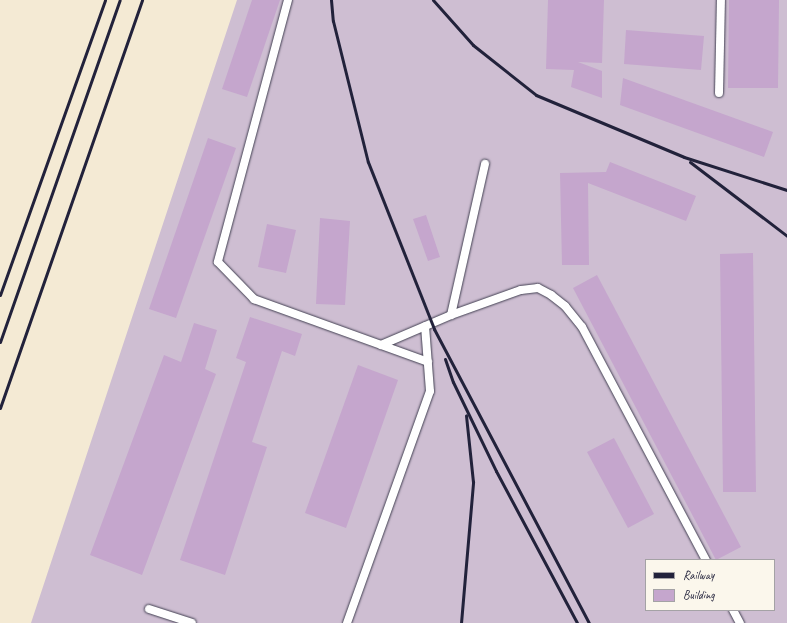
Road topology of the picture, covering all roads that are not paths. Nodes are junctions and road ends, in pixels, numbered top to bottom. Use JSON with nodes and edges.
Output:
{"nodes":[{"id":1,"x":288,"y":0,"type":"edge"},
{"id":2,"x":721,"y":0,"type":"edge"},
{"id":3,"x":719,"y":93,"type":"dead end"},
{"id":4,"x":485,"y":164,"type":"dead end"},
{"id":5,"x":451,"y":315,"type":"junction"},
{"id":6,"x":425,"y":326,"type":"junction"},
{"id":7,"x":381,"y":345,"type":"junction"},
{"id":8,"x":428,"y":362,"type":"junction"},
{"id":9,"x":705,"y":559,"type":"edge"},
{"id":10,"x":149,"y":609,"type":"dead end"},
{"id":11,"x":734,"y":611,"type":"edge"},
{"id":12,"x":192,"y":623,"type":"edge"},
{"id":13,"x":347,"y":623,"type":"edge"},
{"id":14,"x":740,"y":623,"type":"edge"}],
"edges":[{"from":1,"to":7,"type":"lane"},
{"from":2,"to":3,"type":"lane"},
{"from":4,"to":5,"type":"lane"},
{"from":5,"to":6,"type":"lane"},
{"from":5,"to":9,"type":"lane"},
{"from":6,"to":7,"type":"lane"},
{"from":6,"to":8,"type":"lane"},
{"from":7,"to":8,"type":"lane"},
{"from":8,"to":13,"type":"lane"},
{"from":10,"to":12,"type":"lane"},
{"from":11,"to":14,"type":"lane"}]}
